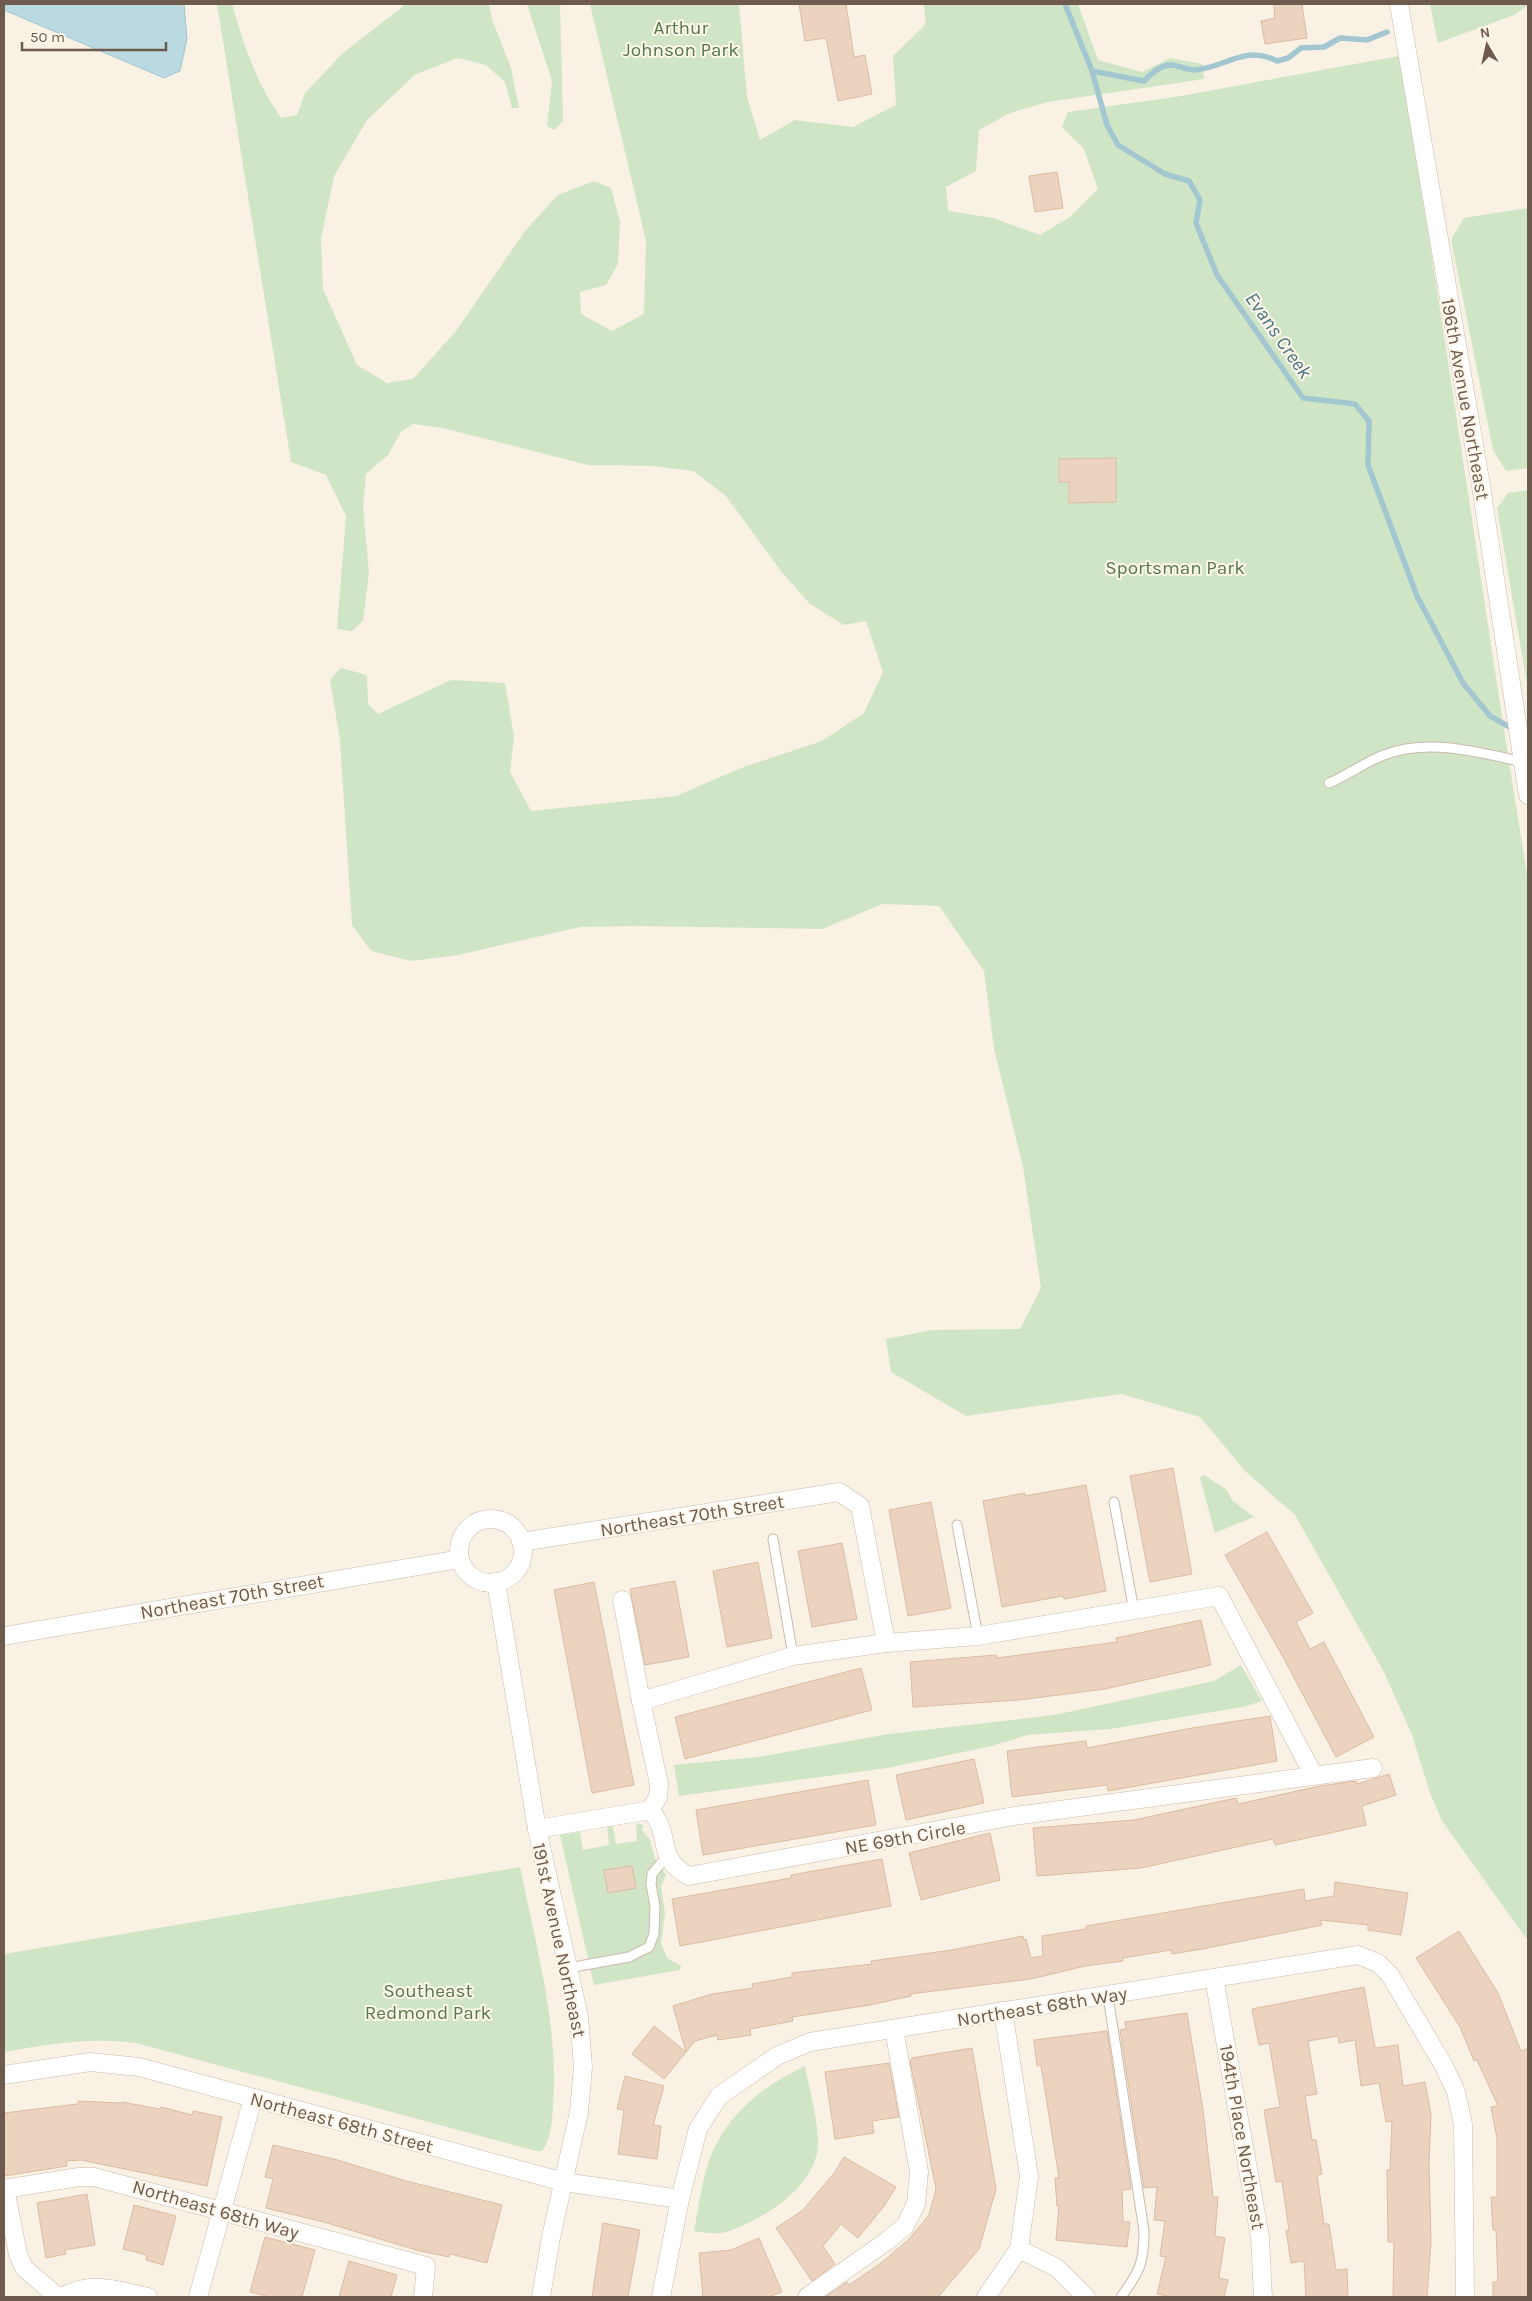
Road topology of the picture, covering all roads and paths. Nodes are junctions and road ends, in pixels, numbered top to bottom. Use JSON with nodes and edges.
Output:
{"nodes":[{"id":1,"x":1399,"y":4,"type":"edge"},
{"id":2,"x":1522,"y":756,"type":"junction"},
{"id":3,"x":1329,"y":783,"type":"dead end"},
{"id":4,"x":1528,"y":796,"type":"edge"},
{"id":5,"x":1114,"y":1502,"type":"dead end"},
{"id":6,"x":957,"y":1525,"type":"dead end"},
{"id":7,"x":773,"y":1539,"type":"dead end"},
{"id":8,"x":521,"y":1542,"type":"junction"},
{"id":9,"x":460,"y":1560,"type":"junction"},
{"id":10,"x":496,"y":1582,"type":"junction"},
{"id":11,"x":622,"y":1600,"type":"dead end"},
{"id":12,"x":1134,"y":1611,"type":"junction"},
{"id":13,"x":4,"y":1636,"type":"edge"},
{"id":14,"x":978,"y":1636,"type":"junction"},
{"id":15,"x":886,"y":1643,"type":"junction"},
{"id":16,"x":793,"y":1656,"type":"junction"},
{"id":17,"x":640,"y":1702,"type":"junction"},
{"id":18,"x":1373,"y":1768,"type":"dead end"},
{"id":19,"x":1313,"y":1774,"type":"junction"},
{"id":20,"x":650,"y":1810,"type":"junction"},
{"id":21,"x":537,"y":1829,"type":"junction"},
{"id":22,"x":667,"y":1856,"type":"junction"},
{"id":23,"x":568,"y":1968,"type":"junction"},
{"id":24,"x":1214,"y":1978,"type":"junction"},
{"id":25,"x":1108,"y":1996,"type":"junction"},
{"id":26,"x":1003,"y":2011,"type":"junction"},
{"id":27,"x":894,"y":2029,"type":"junction"},
{"id":28,"x":4,"y":2075,"type":"edge"},
{"id":29,"x":253,"y":2098,"type":"junction"},
{"id":30,"x":564,"y":2182,"type":"junction"},
{"id":31,"x":4,"y":2189,"type":"edge"},
{"id":32,"x":680,"y":2199,"type":"junction"},
{"id":33,"x":223,"y":2212,"type":"junction"},
{"id":34,"x":1019,"y":2249,"type":"junction"},
{"id":35,"x":59,"y":2297,"type":"edge"},
{"id":36,"x":148,"y":2297,"type":"edge"},
{"id":37,"x":198,"y":2297,"type":"edge"},
{"id":38,"x":423,"y":2297,"type":"edge"},
{"id":39,"x":541,"y":2297,"type":"edge"},
{"id":40,"x":661,"y":2297,"type":"edge"},
{"id":41,"x":807,"y":2297,"type":"edge"},
{"id":42,"x":986,"y":2297,"type":"edge"},
{"id":43,"x":1086,"y":2297,"type":"edge"},
{"id":44,"x":1121,"y":2297,"type":"edge"},
{"id":45,"x":1263,"y":2297,"type":"edge"},
{"id":46,"x":1465,"y":2297,"type":"edge"}],
"edges":[{"from":1,"to":2,"type":"street","name":"196th Avenue Northeast"},
{"from":2,"to":3,"type":"lane"},
{"from":2,"to":4,"type":"street","name":"196th Avenue Northeast"},
{"from":5,"to":12,"type":"lane"},
{"from":6,"to":14,"type":"lane"},
{"from":7,"to":16,"type":"lane"},
{"from":8,"to":9,"type":"street"},
{"from":8,"to":10,"type":"street"},
{"from":8,"to":15,"type":"street","name":"Northeast 70th Street"},
{"from":9,"to":10,"type":"street"},
{"from":9,"to":13,"type":"street","name":"Northeast 70th Street"},
{"from":10,"to":21,"type":"street","name":"191st Avenue Northeast"},
{"from":11,"to":17,"type":"street"},
{"from":12,"to":14,"type":"street"},
{"from":12,"to":19,"type":"street"},
{"from":14,"to":15,"type":"street"},
{"from":15,"to":16,"type":"street"},
{"from":16,"to":17,"type":"street"},
{"from":17,"to":20,"type":"street"},
{"from":18,"to":19,"type":"street","name":"NE 69th Circle"},
{"from":19,"to":22,"type":"street","name":"NE 69th Circle"},
{"from":20,"to":21,"type":"street"},
{"from":20,"to":22,"type":"street"},
{"from":21,"to":23,"type":"street","name":"191st Avenue Northeast"},
{"from":22,"to":23,"type":"lane"},
{"from":23,"to":30,"type":"street","name":"191st Avenue Northeast"},
{"from":24,"to":25,"type":"street","name":"Northeast 68th Way"},
{"from":24,"to":45,"type":"street","name":"194th Place Northeast"},
{"from":24,"to":46,"type":"street","name":"Northeast 68th Way"},
{"from":25,"to":26,"type":"street","name":"Northeast 68th Way"},
{"from":25,"to":44,"type":"lane"},
{"from":26,"to":27,"type":"street","name":"Northeast 68th Way"},
{"from":26,"to":34,"type":"street"},
{"from":27,"to":32,"type":"street","name":"Northeast 68th Way"},
{"from":27,"to":41,"type":"street"},
{"from":28,"to":29,"type":"street","name":"Northeast 68th Street"},
{"from":29,"to":30,"type":"street","name":"Northeast 68th Street"},
{"from":29,"to":33,"type":"street"},
{"from":30,"to":32,"type":"street","name":"Northeast 68th Street"},
{"from":30,"to":39,"type":"street","name":"191st Avenue Northeast"},
{"from":31,"to":33,"type":"street","name":"Northeast 68th Way"},
{"from":31,"to":35,"type":"street"},
{"from":32,"to":40,"type":"street"},
{"from":33,"to":37,"type":"street"},
{"from":33,"to":38,"type":"street","name":"Northeast 68th Way"},
{"from":34,"to":42,"type":"street"},
{"from":34,"to":43,"type":"street"},
{"from":35,"to":36,"type":"street"}]}
